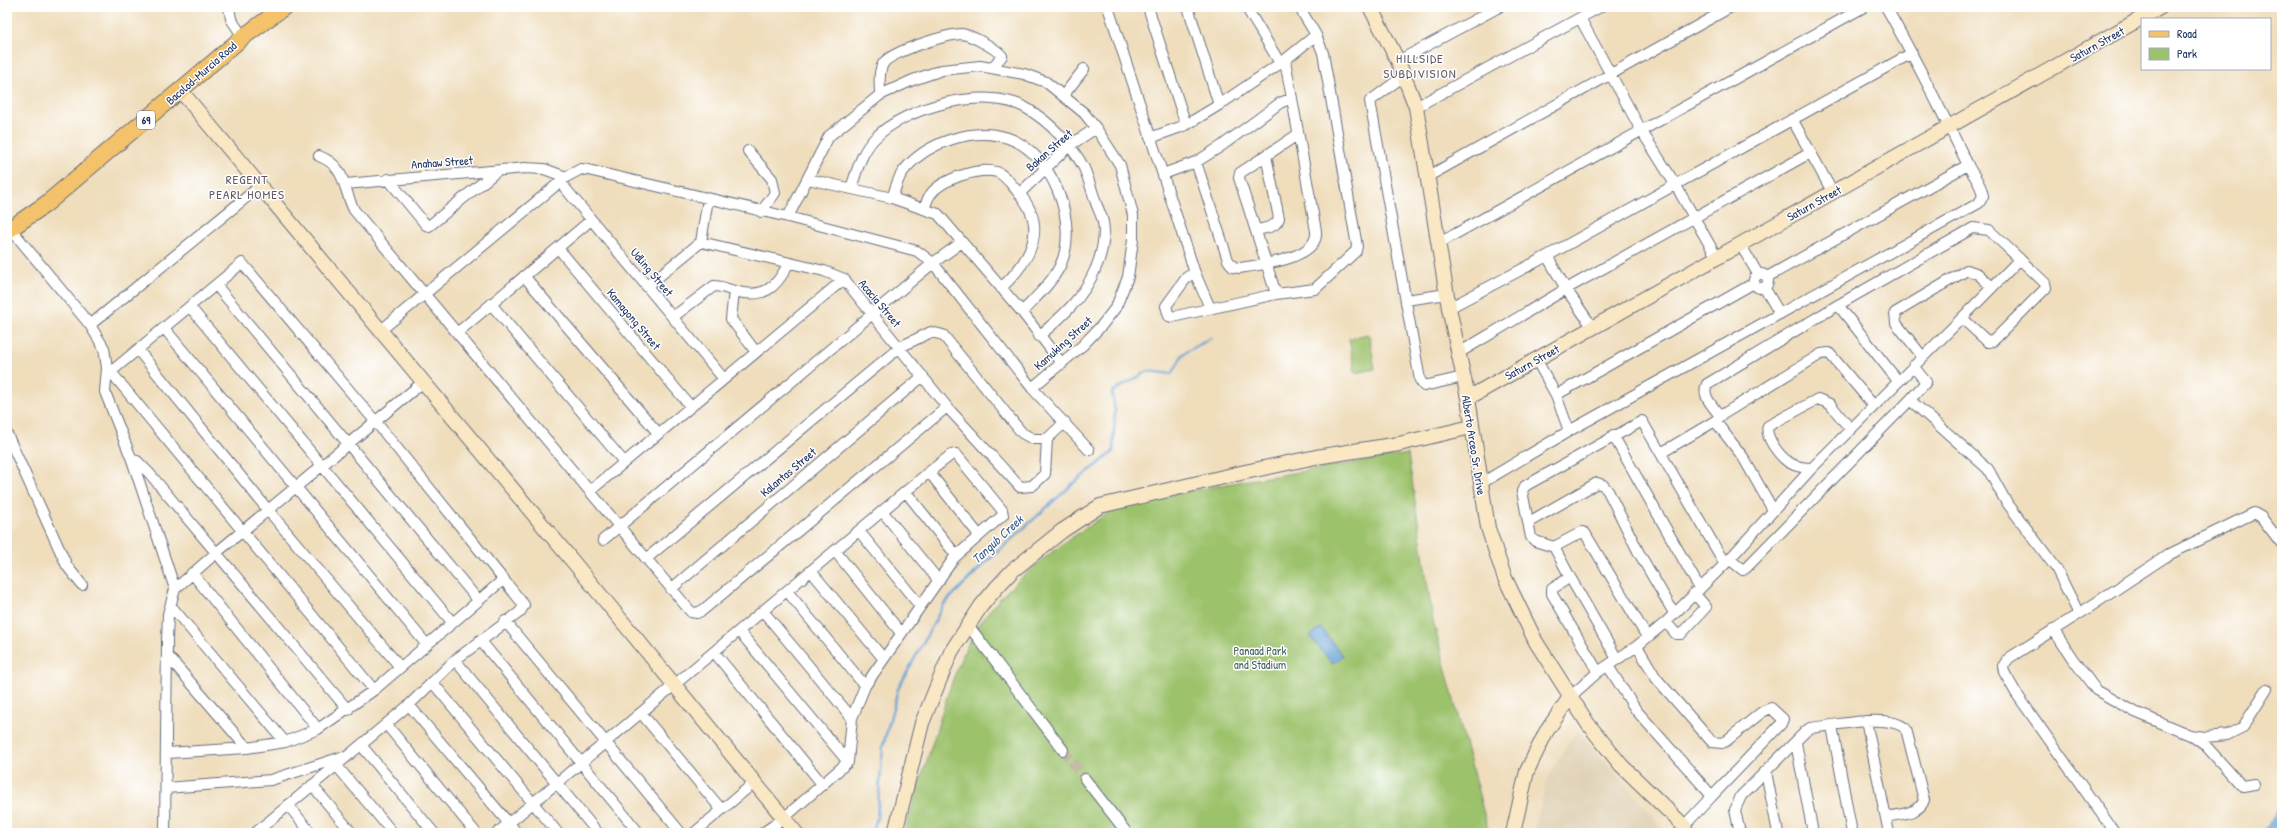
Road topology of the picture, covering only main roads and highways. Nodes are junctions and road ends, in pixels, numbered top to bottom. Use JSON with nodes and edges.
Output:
{"nodes":[{"id":1,"x":284,"y":7,"type":"edge"},
{"id":2,"x":9,"y":230,"type":"edge"}],
"edges":[{"from":1,"to":2,"type":"main road","name":"Bacolod-Murcia Road","number":"69"}]}
